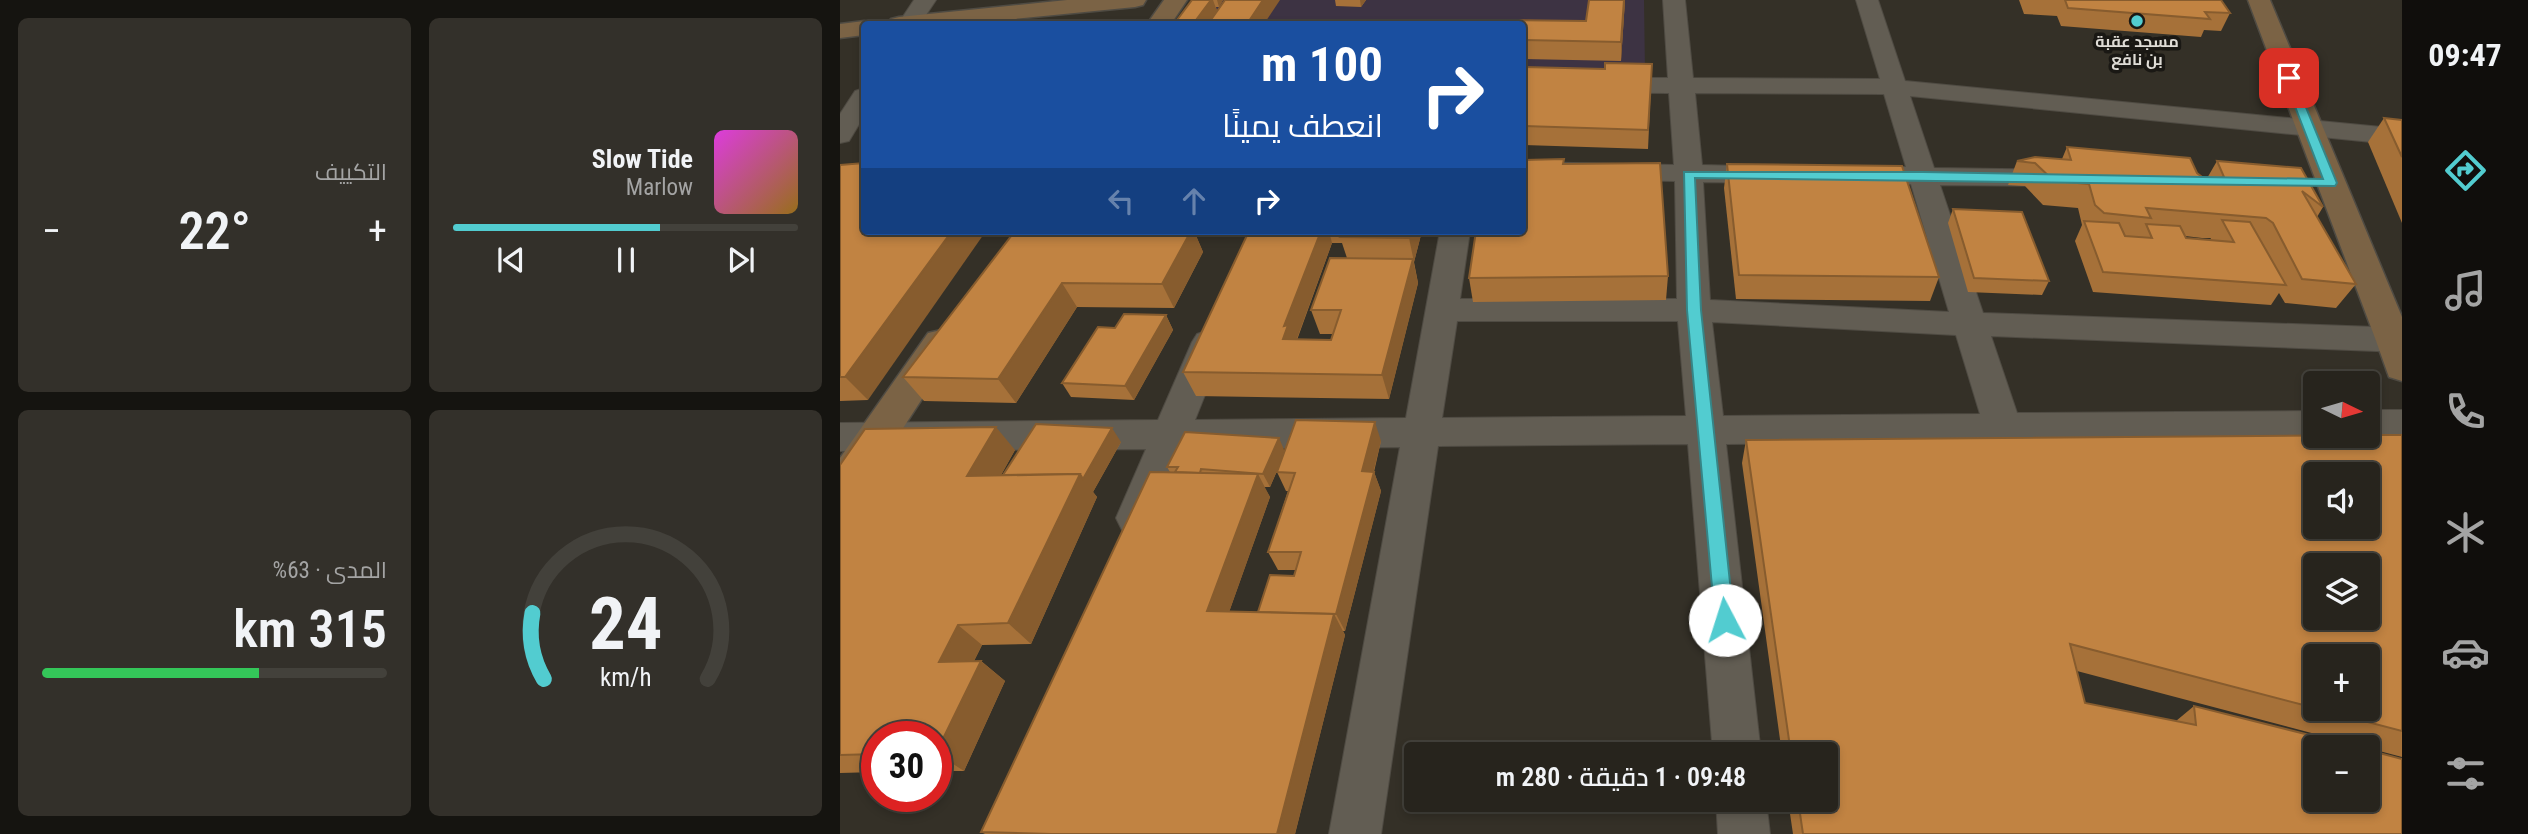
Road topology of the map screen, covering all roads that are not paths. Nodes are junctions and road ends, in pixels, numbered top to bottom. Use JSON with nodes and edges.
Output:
{"nodes":[{"id":1,"x":925,"y":0,"type":"edge"},
{"id":2,"x":1135,"y":0,"type":"edge"},
{"id":3,"x":1176,"y":0,"type":"edge"},
{"id":4,"x":1674,"y":0,"type":"edge"},
{"id":5,"x":1867,"y":0,"type":"edge"},
{"id":6,"x":2259,"y":0,"type":"edge"},
{"id":7,"x":908,"y":21,"type":"edge"},
{"id":8,"x":935,"y":21,"type":"edge"},
{"id":9,"x":1161,"y":21,"type":"edge"},
{"id":10,"x":861,"y":28,"type":"edge"},
{"id":11,"x":840,"y":31,"type":"edge"},
{"id":12,"x":1681,"y":85,"type":"junction"},
{"id":13,"x":1526,"y":86,"type":"edge"},
{"id":14,"x":1894,"y":87,"type":"junction"},
{"id":15,"x":861,"y":101,"type":"edge"},
{"id":16,"x":2309,"y":130,"type":"junction"},
{"id":17,"x":840,"y":135,"type":"edge"},
{"id":18,"x":2402,"y":137,"type":"edge"},
{"id":19,"x":1526,"y":170,"type":"edge"},
{"id":20,"x":1689,"y":175,"type":"junction"},
{"id":21,"x":1923,"y":176,"type":"junction"},
{"id":22,"x":2086,"y":178,"type":"edge"},
{"id":23,"x":1454,"y":235,"type":"edge"},
{"id":24,"x":1224,"y":308,"type":"edge"},
{"id":25,"x":1442,"y":310,"type":"junction"},
{"id":26,"x":1694,"y":310,"type":"junction"},
{"id":27,"x":963,"y":311,"type":"edge"},
{"id":28,"x":1970,"y":324,"type":"junction"},
{"id":29,"x":2399,"y":349,"type":"edge"},
{"id":30,"x":2380,"y":424,"type":"edge"},
{"id":31,"x":2402,"y":424,"type":"edge"},
{"id":32,"x":2303,"y":425,"type":"edge"},
{"id":33,"x":2003,"y":428,"type":"junction"},
{"id":34,"x":1708,"y":431,"type":"junction"},
{"id":35,"x":1422,"y":432,"type":"junction"},
{"id":36,"x":1170,"y":436,"type":"junction"},
{"id":37,"x":840,"y":437,"type":"edge"},
{"id":38,"x":876,"y":437,"type":"junction"},
{"id":39,"x":840,"y":490,"type":"edge"},
{"id":40,"x":1122,"y":551,"type":"edge"},
{"id":41,"x":1736,"y":742,"type":"edge"},
{"id":42,"x":1742,"y":812,"type":"edge"},
{"id":43,"x":1355,"y":834,"type":"edge"},
{"id":44,"x":1744,"y":834,"type":"edge"}],
"edges":[{"from":1,"to":7,"type":"street"},
{"from":2,"to":8,"type":"street"},
{"from":3,"to":9,"type":"street"},
{"from":4,"to":12,"type":"street"},
{"from":5,"to":14,"type":"street"},
{"from":6,"to":16,"type":"street"},
{"from":10,"to":11,"type":"street"},
{"from":12,"to":13,"type":"street"},
{"from":12,"to":14,"type":"street"},
{"from":12,"to":20,"type":"street"},
{"from":14,"to":16,"type":"street"},
{"from":14,"to":21,"type":"street"},
{"from":15,"to":17,"type":"street"},
{"from":16,"to":18,"type":"street"},
{"from":16,"to":29,"type":"street"},
{"from":19,"to":20,"type":"street"},
{"from":20,"to":21,"type":"street"},
{"from":20,"to":26,"type":"street"},
{"from":21,"to":22,"type":"street"},
{"from":21,"to":28,"type":"street"},
{"from":23,"to":25,"type":"street"},
{"from":24,"to":36,"type":"street"},
{"from":25,"to":26,"type":"street"},
{"from":25,"to":35,"type":"street"},
{"from":26,"to":28,"type":"street"},
{"from":26,"to":34,"type":"street"},
{"from":27,"to":38,"type":"street"},
{"from":28,"to":29,"type":"street"},
{"from":28,"to":33,"type":"street"},
{"from":30,"to":31,"type":"street"},
{"from":32,"to":33,"type":"street"},
{"from":33,"to":34,"type":"street"},
{"from":34,"to":35,"type":"street"},
{"from":34,"to":41,"type":"street"},
{"from":35,"to":36,"type":"street"},
{"from":35,"to":43,"type":"street"},
{"from":36,"to":38,"type":"street"},
{"from":36,"to":40,"type":"street"},
{"from":37,"to":38,"type":"street"},
{"from":38,"to":39,"type":"street"},
{"from":42,"to":44,"type":"street"}]}
